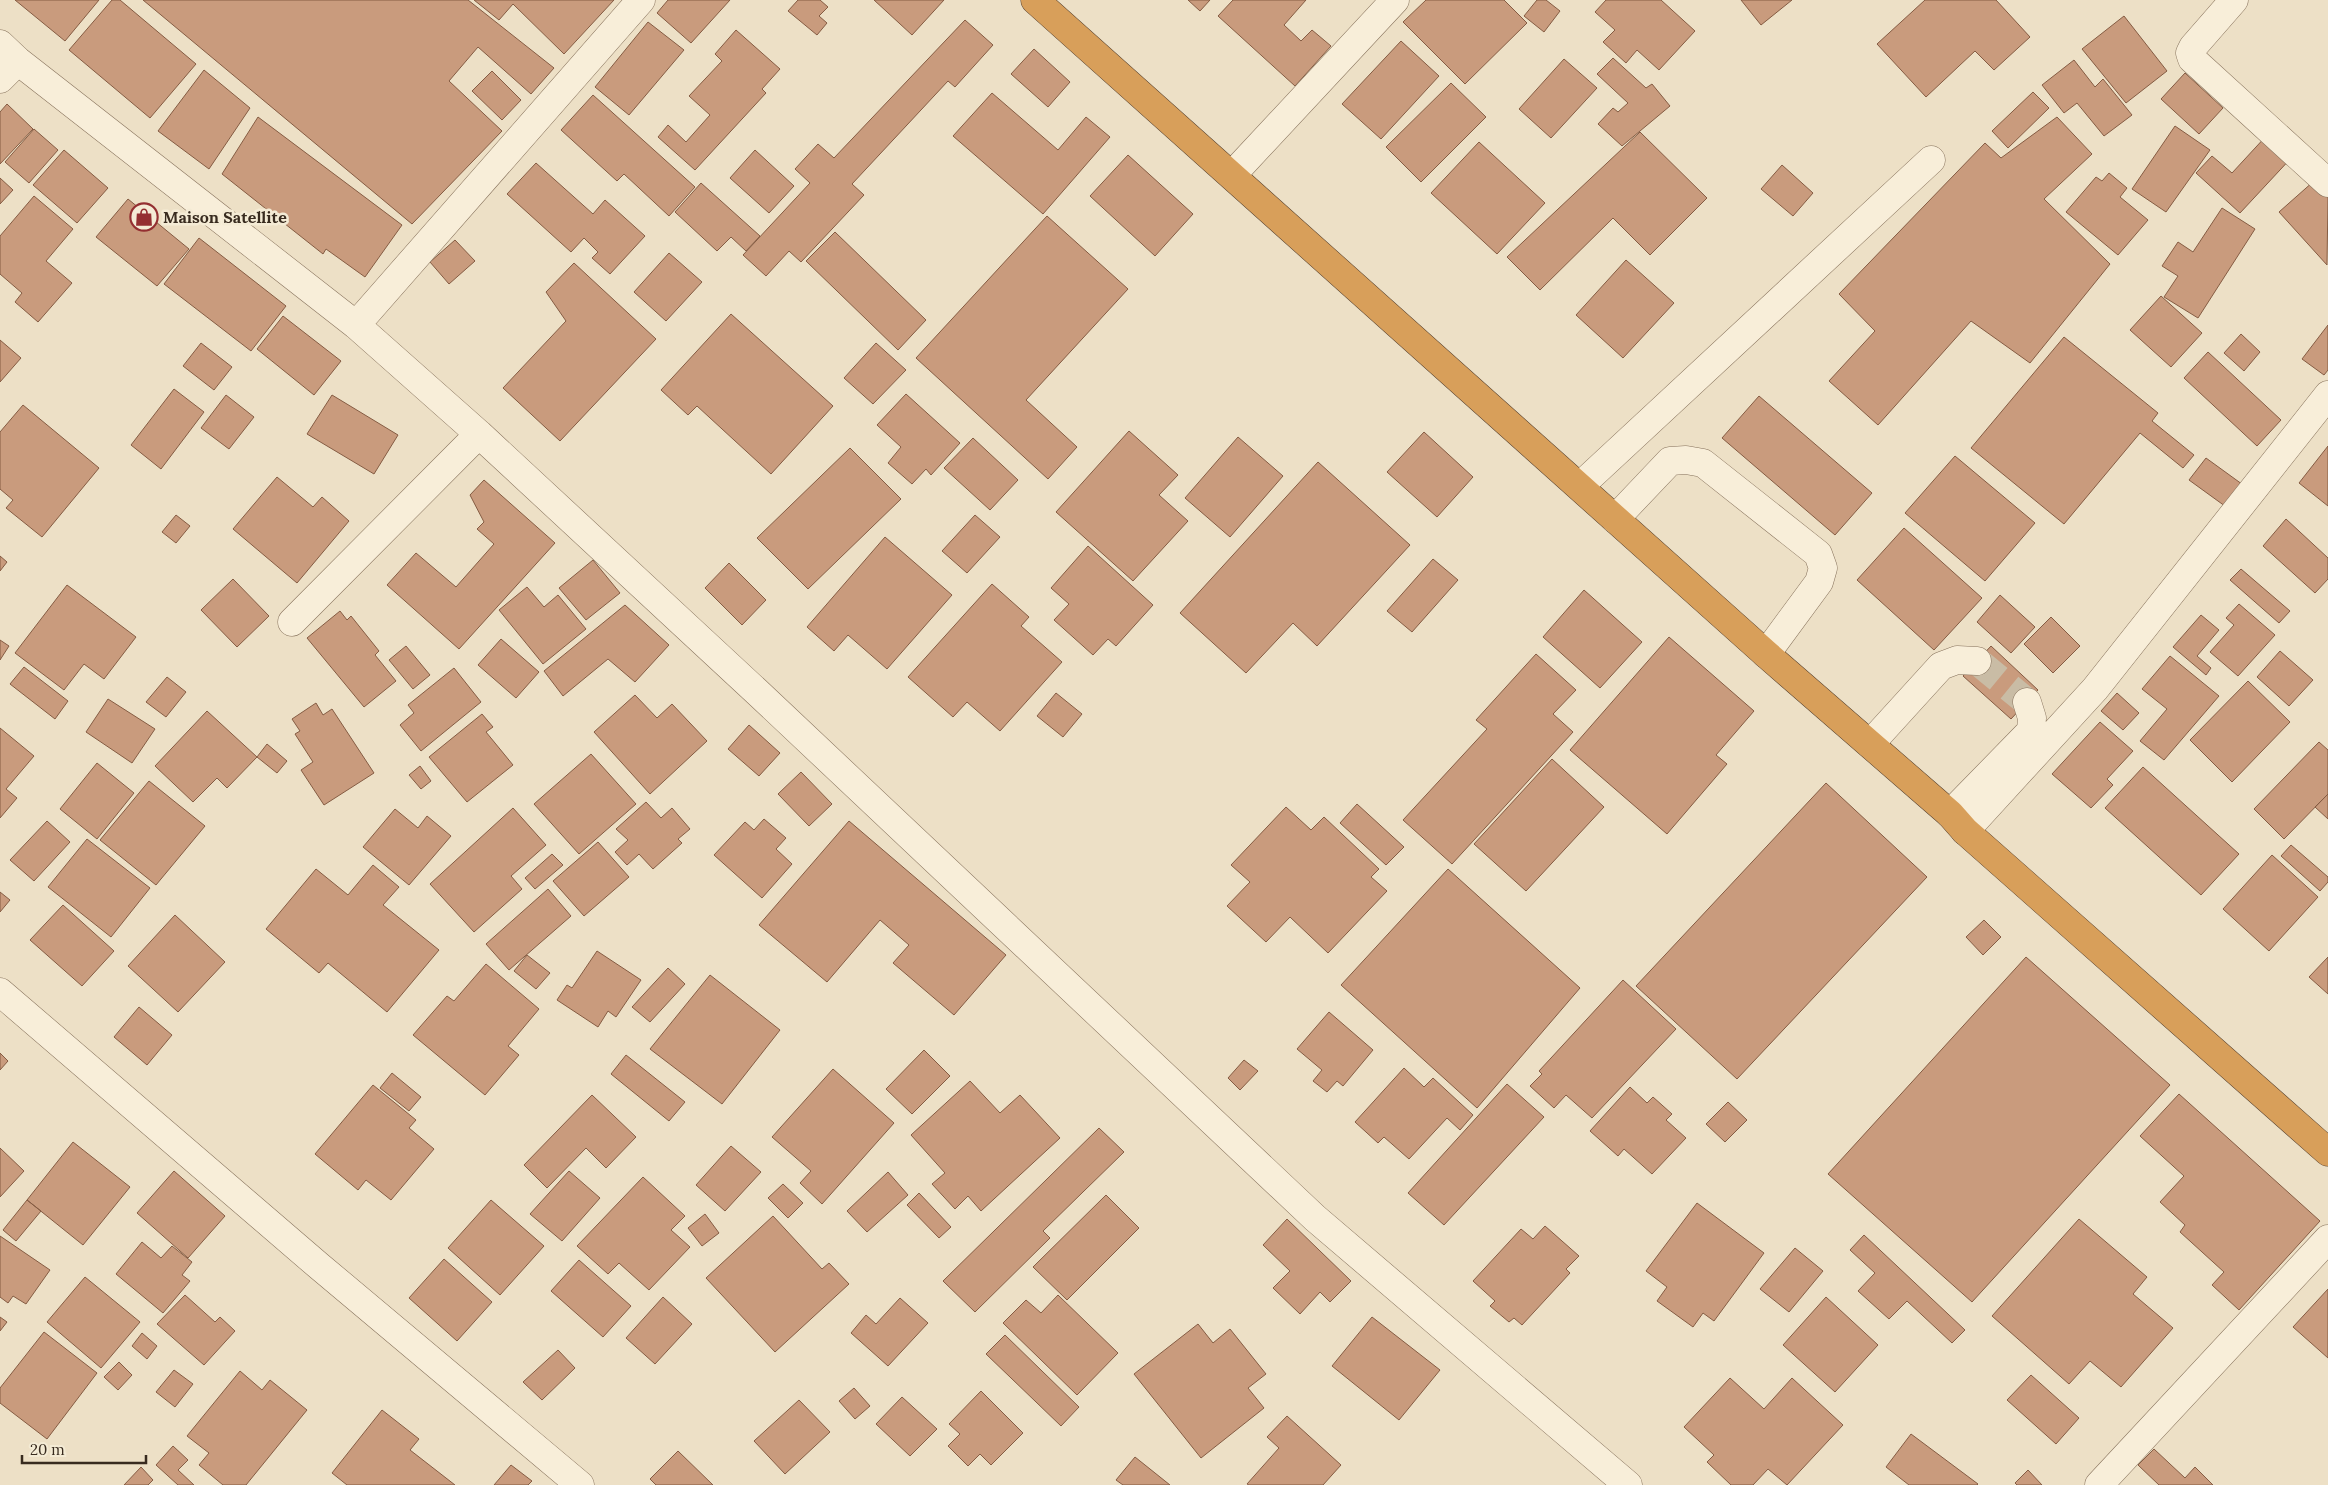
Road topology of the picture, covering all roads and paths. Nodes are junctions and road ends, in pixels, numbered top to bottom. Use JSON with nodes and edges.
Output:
{"nodes":[{"id":1,"x":641,"y":0,"type":"edge"},
{"id":2,"x":1035,"y":0,"type":"edge"},
{"id":3,"x":1395,"y":0,"type":"edge"},
{"id":4,"x":2234,"y":0,"type":"edge"},
{"id":5,"x":6,"y":61,"type":"edge"},
{"id":6,"x":1931,"y":160,"type":"dead end"},
{"id":7,"x":1232,"y":175,"type":"junction"},
{"id":8,"x":2328,"y":183,"type":"edge"},
{"id":9,"x":356,"y":325,"type":"junction"},
{"id":10,"x":2328,"y":395,"type":"edge"},
{"id":11,"x":479,"y":434,"type":"junction"},
{"id":12,"x":1580,"y":486,"type":"junction"},
{"id":13,"x":1615,"y":519,"type":"junction"},
{"id":14,"x":292,"y":622,"type":"dead end"},
{"id":15,"x":1766,"y":654,"type":"junction"},
{"id":16,"x":1976,"y":661,"type":"tunnel mouth"},
{"id":17,"x":2027,"y":702,"type":"tunnel mouth"},
{"id":18,"x":1870,"y":744,"type":"junction"},
{"id":19,"x":1957,"y":822,"type":"junction"},
{"id":20,"x":0,"y":992,"type":"edge"},
{"id":21,"x":2328,"y":1152,"type":"edge"},
{"id":22,"x":2328,"y":1239,"type":"edge"},
{"id":23,"x":580,"y":1485,"type":"edge"},
{"id":24,"x":1628,"y":1485,"type":"edge"},
{"id":25,"x":2098,"y":1485,"type":"edge"}],
"edges":[{"from":1,"to":9,"type":"street"},
{"from":2,"to":7,"type":"highway"},
{"from":3,"to":7,"type":"street"},
{"from":4,"to":8,"type":"street"},
{"from":5,"to":9,"type":"street"},
{"from":6,"to":12,"type":"street"},
{"from":7,"to":12,"type":"highway"},
{"from":9,"to":11,"type":"street"},
{"from":10,"to":19,"type":"street"},
{"from":11,"to":14,"type":"street"},
{"from":11,"to":24,"type":"street"},
{"from":12,"to":13,"type":"highway"},
{"from":13,"to":15,"type":"highway"},
{"from":13,"to":15,"type":"street"},
{"from":15,"to":18,"type":"highway"},
{"from":16,"to":18,"type":"street"},
{"from":17,"to":19,"type":"street"},
{"from":18,"to":19,"type":"highway"},
{"from":19,"to":21,"type":"highway"},
{"from":20,"to":23,"type":"street"},
{"from":22,"to":25,"type":"street"}]}
